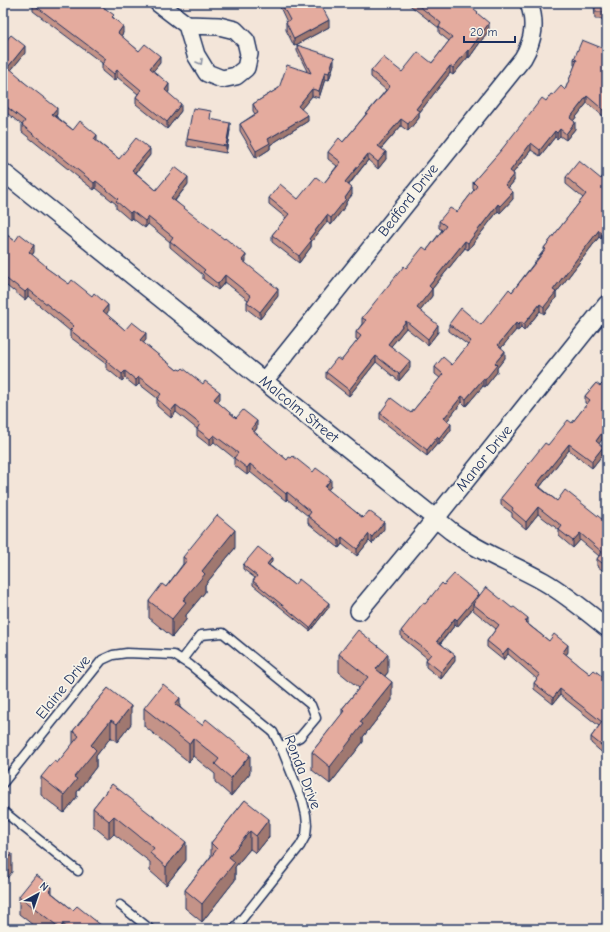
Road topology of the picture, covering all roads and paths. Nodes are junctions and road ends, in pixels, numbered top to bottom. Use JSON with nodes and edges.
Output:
{"nodes":[{"id":1,"x":158,"y":3,"type":"edge"},
{"id":2,"x":530,"y":7,"type":"edge"},
{"id":3,"x":186,"y":25,"type":"dead end"},
{"id":4,"x":3,"y":172,"type":"edge"},
{"id":5,"x":607,"y":304,"type":"edge"},
{"id":6,"x":264,"y":382,"type":"junction"},
{"id":7,"x":435,"y":519,"type":"junction"},
{"id":8,"x":359,"y":612,"type":"dead end"},
{"id":9,"x":607,"y":628,"type":"edge"},
{"id":10,"x":182,"y":660,"type":"junction"},
{"id":11,"x":227,"y":694,"type":"joint"},
{"id":12,"x":280,"y":747,"type":"junction"},
{"id":13,"x":3,"y":783,"type":"edge"},
{"id":14,"x":3,"y":811,"type":"edge"},
{"id":15,"x":78,"y":871,"type":"dead end"},
{"id":16,"x":120,"y":904,"type":"dead end"},
{"id":17,"x":150,"y":929,"type":"edge"},
{"id":18,"x":234,"y":929,"type":"edge"}],
"edges":[{"from":1,"to":3,"type":"street"},
{"from":2,"to":6,"type":"street","name":"Bedford Drive"},
{"from":4,"to":6,"type":"street","name":"Malcolm Street"},
{"from":5,"to":7,"type":"street","name":"Manor Drive"},
{"from":6,"to":7,"type":"street","name":"Malcolm Street"},
{"from":7,"to":8,"type":"street","name":"Manor Drive"},
{"from":7,"to":9,"type":"street","name":"Malcolm Street"},
{"from":10,"to":11,"type":"lane","name":"Elaine Drive"},
{"from":10,"to":12,"type":"lane"},
{"from":10,"to":13,"type":"lane","name":"Elaine Drive"},
{"from":11,"to":12,"type":"lane","name":"Ronda Drive"},
{"from":12,"to":18,"type":"lane","name":"Ronda Drive"},
{"from":14,"to":15,"type":"lane"},
{"from":16,"to":17,"type":"lane"}]}
